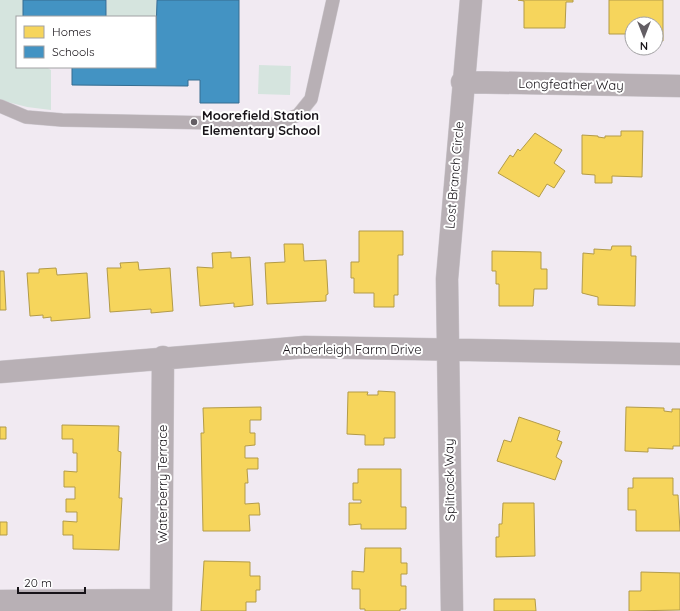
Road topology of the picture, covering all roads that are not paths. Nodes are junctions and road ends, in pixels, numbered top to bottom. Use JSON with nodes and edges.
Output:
{"nodes":[{"id":1,"x":333,"y":0,"type":"edge"},
{"id":2,"x":470,"y":0,"type":"edge"},
{"id":3,"x":462,"y":82,"type":"junction"},
{"id":4,"x":680,"y":86,"type":"edge"},
{"id":5,"x":0,"y":106,"type":"edge"},
{"id":6,"x":446,"y":350,"type":"junction"},
{"id":7,"x":680,"y":354,"type":"edge"},
{"id":8,"x":163,"y":357,"type":"junction"},
{"id":9,"x":0,"y":372,"type":"edge"},
{"id":10,"x":0,"y":602,"type":"edge"},
{"id":11,"x":161,"y":605,"type":"edge"},
{"id":12,"x":452,"y":611,"type":"edge"}],
"edges":[{"from":1,"to":5,"type":"lane"},
{"from":2,"to":3,"type":"street","name":"Lost Branch Circle"},
{"from":3,"to":4,"type":"street","name":"Longfeather Way"},
{"from":3,"to":6,"type":"street","name":"Lost Branch Circle"},
{"from":6,"to":7,"type":"street","name":"Amberleigh Farm Drive"},
{"from":6,"to":8,"type":"street","name":"Amberleigh Farm Drive"},
{"from":6,"to":12,"type":"street","name":"Splitrock Way"},
{"from":8,"to":9,"type":"street","name":"Amberleigh Farm Drive"},
{"from":8,"to":11,"type":"street","name":"Waterberry Terrace"},
{"from":10,"to":11,"type":"street"}]}
